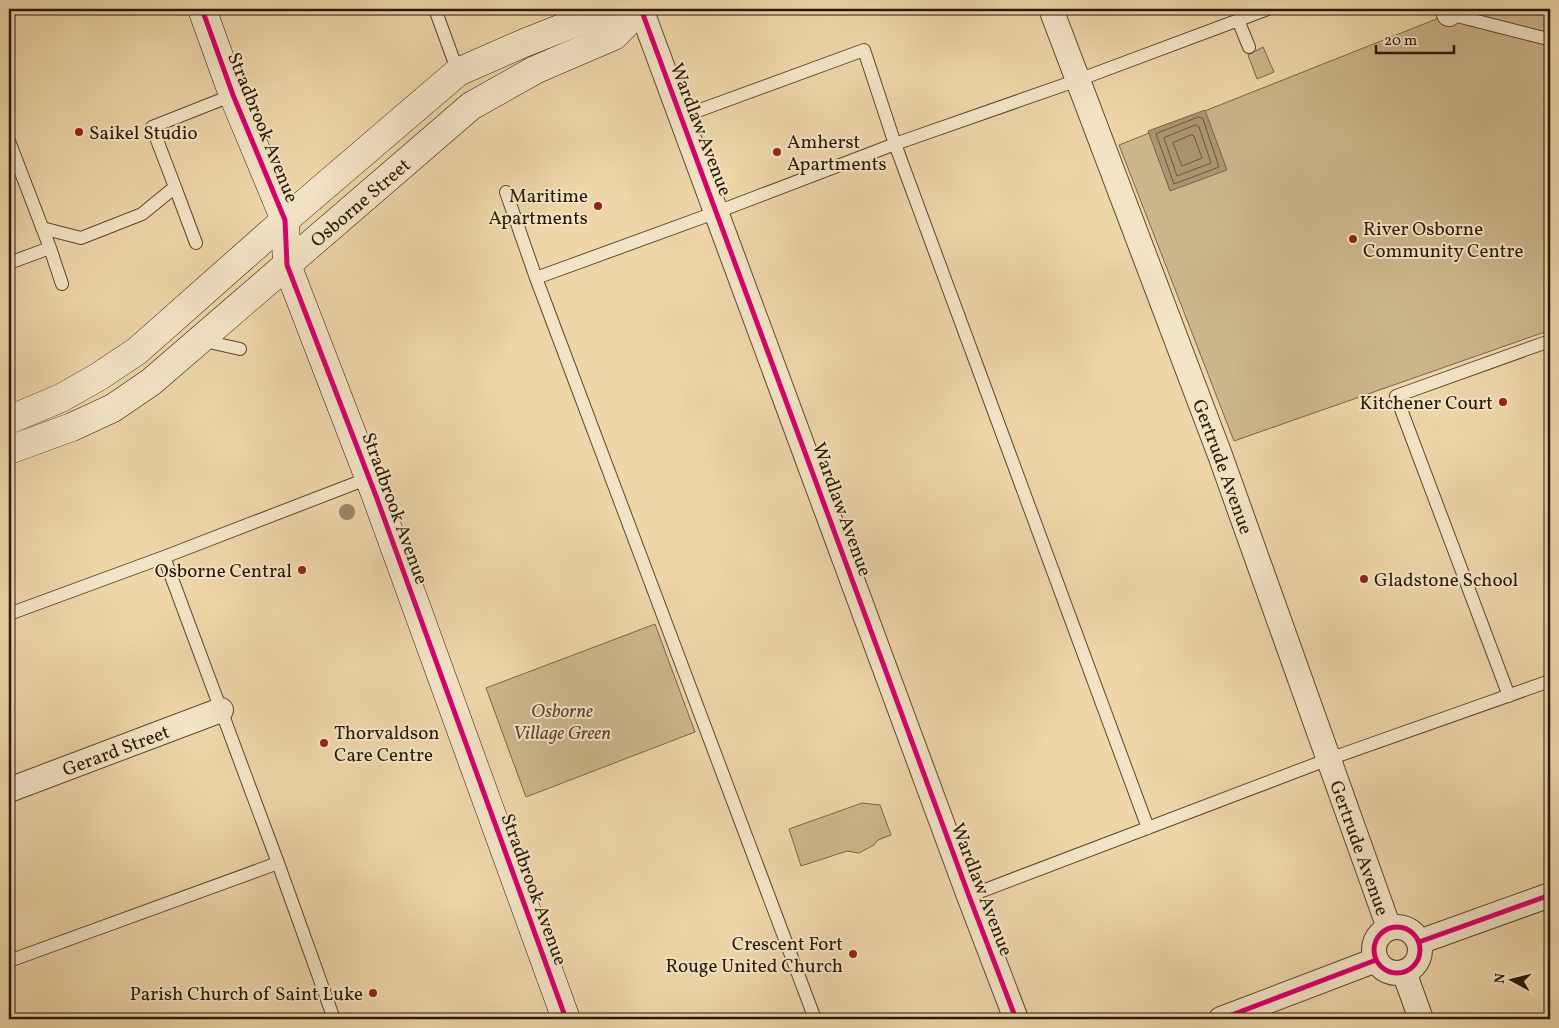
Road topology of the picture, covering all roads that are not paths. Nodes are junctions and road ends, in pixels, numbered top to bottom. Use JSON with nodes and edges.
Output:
{"nodes":[{"id":1,"x":202,"y":9,"type":"edge"},
{"id":2,"x":435,"y":9,"type":"edge"},
{"id":3,"x":631,"y":9,"type":"edge"},
{"id":4,"x":640,"y":9,"type":"edge"},
{"id":5,"x":1051,"y":9,"type":"edge"},
{"id":6,"x":1268,"y":9,"type":"edge"},
{"id":7,"x":1448,"y":11,"type":"edge"},
{"id":8,"x":1238,"y":20,"type":"junction"},
{"id":9,"x":1544,"y":38,"type":"dead end"},
{"id":10,"x":1249,"y":47,"type":"dead end"},
{"id":11,"x":458,"y":72,"type":"junction"},
{"id":12,"x":1078,"y":80,"type":"junction"},
{"id":13,"x":233,"y":96,"type":"junction"},
{"id":14,"x":426,"y":100,"type":"junction"},
{"id":15,"x":681,"y":117,"type":"junction"},
{"id":16,"x":447,"y":126,"type":"junction"},
{"id":17,"x":9,"y":141,"type":"edge"},
{"id":18,"x":895,"y":144,"type":"junction"},
{"id":19,"x":175,"y":187,"type":"junction"},
{"id":20,"x":506,"y":192,"type":"dead end"},
{"id":21,"x":718,"y":212,"type":"junction"},
{"id":22,"x":285,"y":220,"type":"junction"},
{"id":23,"x":42,"y":228,"type":"junction"},
{"id":24,"x":196,"y":243,"type":"dead end"},
{"id":25,"x":50,"y":248,"type":"junction"},
{"id":26,"x":9,"y":263,"type":"edge"},
{"id":27,"x":287,"y":265,"type":"junction"},
{"id":28,"x":536,"y":278,"type":"junction"},
{"id":29,"x":62,"y":284,"type":"dead end"},
{"id":30,"x":200,"y":340,"type":"junction"},
{"id":31,"x":1550,"y":343,"type":"edge"},
{"id":32,"x":240,"y":349,"type":"dead end"},
{"id":33,"x":9,"y":420,"type":"edge"},
{"id":34,"x":9,"y":450,"type":"edge"},
{"id":35,"x":369,"y":478,"type":"junction"},
{"id":36,"x":164,"y":557,"type":"junction"},
{"id":37,"x":9,"y":614,"type":"edge"},
{"id":38,"x":1550,"y":680,"type":"edge"},
{"id":39,"x":1509,"y":696,"type":"junction"},
{"id":40,"x":222,"y":710,"type":"junction"},
{"id":41,"x":1329,"y":759,"type":"junction"},
{"id":42,"x":9,"y":790,"type":"edge"},
{"id":43,"x":1148,"y":828,"type":"junction"},
{"id":44,"x":278,"y":863,"type":"junction"},
{"id":45,"x":1550,"y":895,"type":"edge"},
{"id":46,"x":969,"y":896,"type":"junction"},
{"id":47,"x":1389,"y":928,"type":"junction"},
{"id":48,"x":1419,"y":942,"type":"junction"},
{"id":49,"x":1376,"y":960,"type":"junction"},
{"id":50,"x":9,"y":961,"type":"edge"},
{"id":51,"x":1404,"y":972,"type":"junction"},
{"id":52,"x":334,"y":1019,"type":"edge"},
{"id":53,"x":566,"y":1019,"type":"edge"},
{"id":54,"x":815,"y":1019,"type":"edge"},
{"id":55,"x":1016,"y":1019,"type":"edge"},
{"id":56,"x":1222,"y":1019,"type":"edge"},
{"id":57,"x":1421,"y":1019,"type":"edge"}],
"edges":[{"from":1,"to":13,"type":"main road","name":"Stradbrook Avenue"},
{"from":2,"to":11,"type":"lane"},
{"from":3,"to":11,"type":"main road","name":"Osborne Street"},
{"from":4,"to":15,"type":"street","name":"Wardlaw Avenue"},
{"from":4,"to":16,"type":"main road","name":"Osborne Street"},
{"from":5,"to":12,"type":"street","name":"Gertrude Avenue"},
{"from":6,"to":8,"type":"lane"},
{"from":7,"to":9,"type":"lane"},
{"from":8,"to":10,"type":"lane"},
{"from":8,"to":12,"type":"lane"},
{"from":11,"to":14,"type":"main road","name":"Osborne Street"},
{"from":12,"to":18,"type":"lane"},
{"from":12,"to":41,"type":"street","name":"Gertrude Avenue"},
{"from":13,"to":19,"type":"lane"},
{"from":13,"to":22,"type":"main road","name":"Stradbrook Avenue"},
{"from":14,"to":16,"type":"main road"},
{"from":14,"to":22,"type":"main road","name":"Osborne Street"},
{"from":15,"to":18,"type":"lane"},
{"from":15,"to":21,"type":"street","name":"Wardlaw Avenue"},
{"from":16,"to":27,"type":"main road","name":"Osborne Street"},
{"from":17,"to":23,"type":"lane"},
{"from":18,"to":21,"type":"lane"},
{"from":18,"to":43,"type":"lane"},
{"from":19,"to":23,"type":"lane"},
{"from":19,"to":24,"type":"lane"},
{"from":20,"to":28,"type":"lane"},
{"from":21,"to":28,"type":"lane"},
{"from":21,"to":46,"type":"street","name":"Wardlaw Avenue"},
{"from":22,"to":27,"type":"main road","name":"Stradbrook Avenue"},
{"from":22,"to":33,"type":"main road","name":"Osborne Street"},
{"from":23,"to":25,"type":"lane"},
{"from":25,"to":26,"type":"lane"},
{"from":25,"to":29,"type":"lane"},
{"from":27,"to":30,"type":"main road","name":"Osborne Street"},
{"from":27,"to":35,"type":"main road","name":"Stradbrook Avenue"},
{"from":28,"to":54,"type":"lane"},
{"from":30,"to":32,"type":"lane"},
{"from":30,"to":34,"type":"main road","name":"Osborne Street"},
{"from":31,"to":39,"type":"lane"},
{"from":35,"to":36,"type":"lane"},
{"from":35,"to":53,"type":"main road","name":"Stradbrook Avenue"},
{"from":36,"to":37,"type":"lane"},
{"from":36,"to":40,"type":"lane"},
{"from":38,"to":39,"type":"lane"},
{"from":39,"to":41,"type":"lane"},
{"from":40,"to":42,"type":"street","name":"Gerard Street"},
{"from":40,"to":44,"type":"lane"},
{"from":41,"to":43,"type":"lane"},
{"from":41,"to":47,"type":"street","name":"Gertrude Avenue"},
{"from":43,"to":46,"type":"lane"},
{"from":44,"to":50,"type":"lane"},
{"from":44,"to":52,"type":"lane"},
{"from":45,"to":48,"type":"street"},
{"from":46,"to":55,"type":"street","name":"Wardlaw Avenue"},
{"from":47,"to":48,"type":"street"},
{"from":47,"to":49,"type":"street"},
{"from":48,"to":51,"type":"street"},
{"from":49,"to":51,"type":"street"},
{"from":49,"to":56,"type":"street"},
{"from":51,"to":57,"type":"street"}]}
